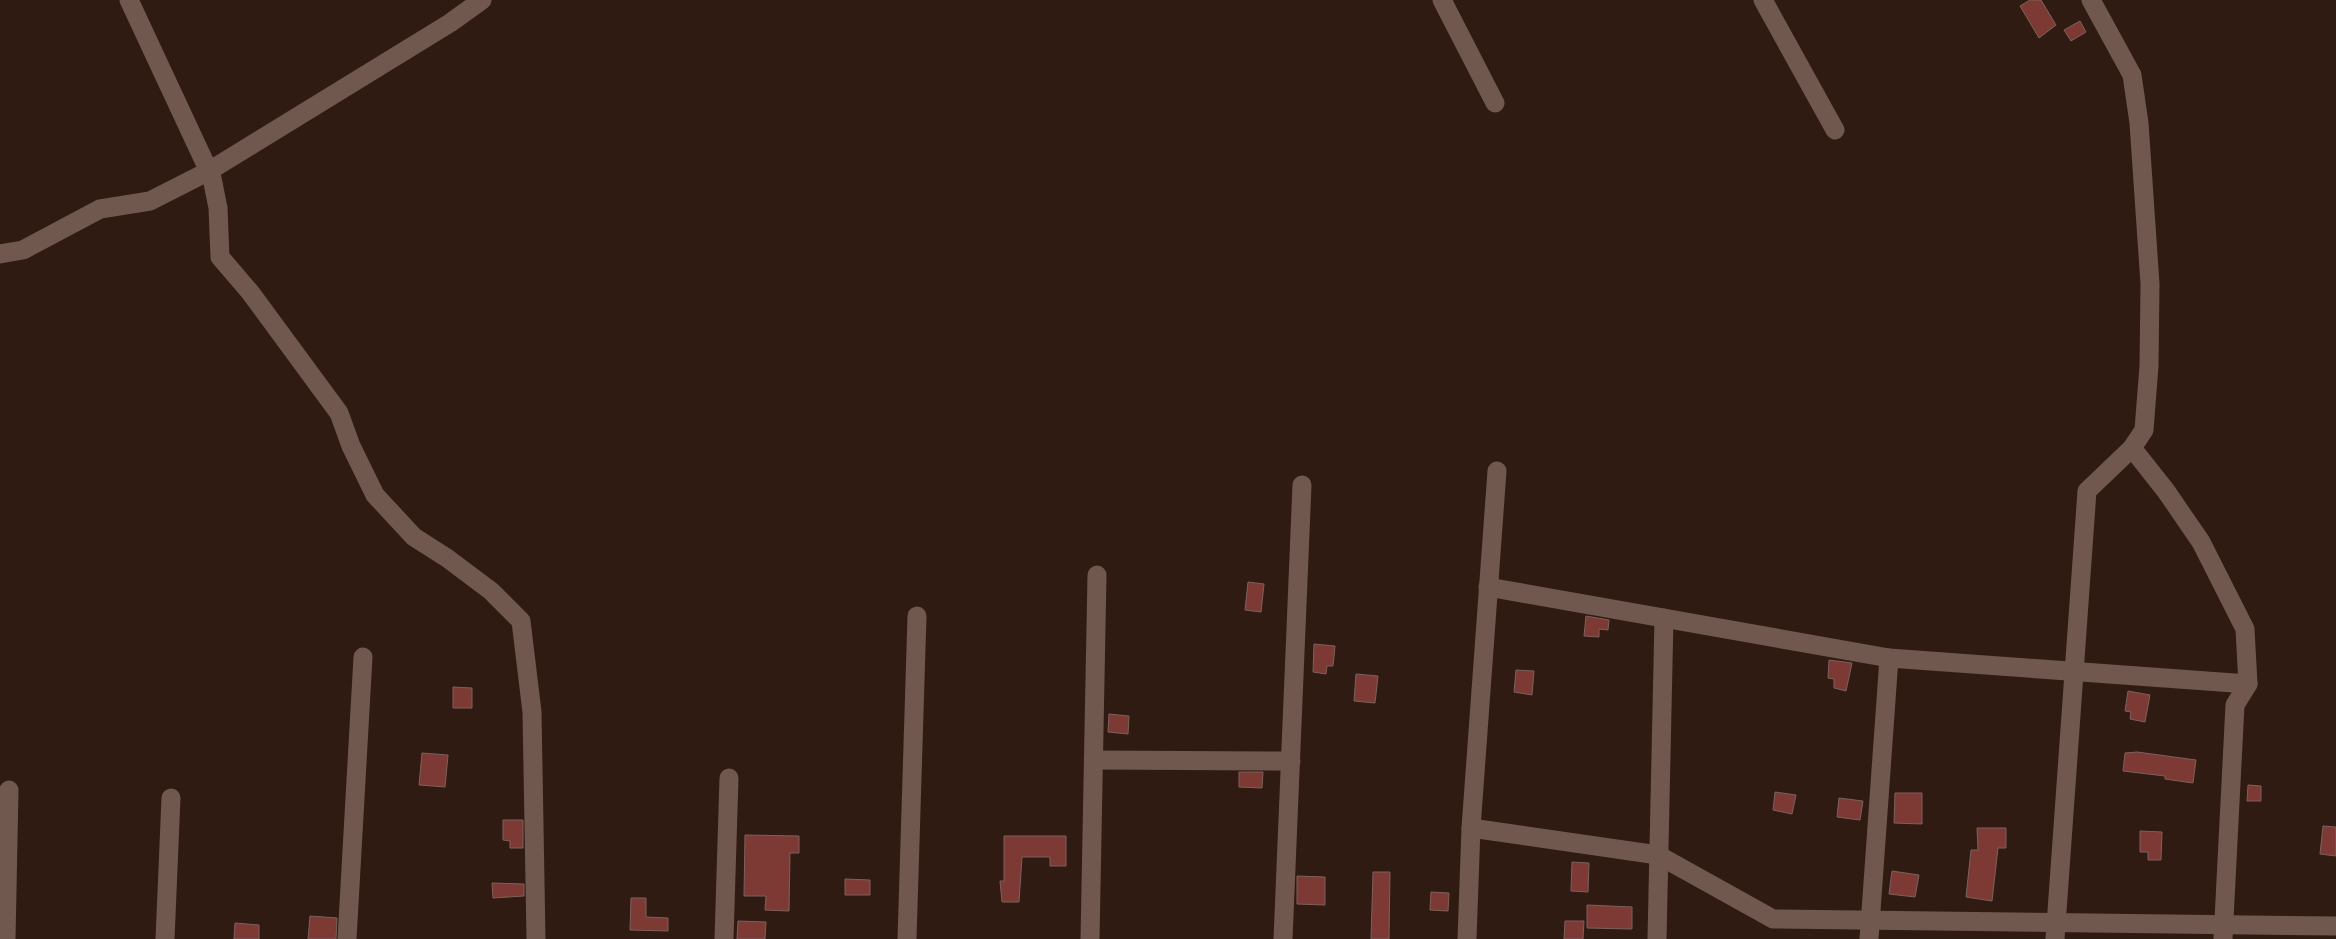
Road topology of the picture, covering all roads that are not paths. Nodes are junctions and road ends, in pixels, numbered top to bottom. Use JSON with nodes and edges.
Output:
{"nodes":[{"id":1,"x":129,"y":0,"type":"edge"},
{"id":2,"x":482,"y":0,"type":"edge"},
{"id":3,"x":1442,"y":0,"type":"edge"},
{"id":4,"x":1763,"y":0,"type":"edge"},
{"id":5,"x":2091,"y":0,"type":"edge"},
{"id":6,"x":1495,"y":103,"type":"dead end"},
{"id":7,"x":1835,"y":130,"type":"dead end"},
{"id":8,"x":209,"y":171,"type":"junction"},
{"id":9,"x":0,"y":254,"type":"edge"},
{"id":10,"x":2132,"y":448,"type":"junction"},
{"id":11,"x":1497,"y":471,"type":"dead end"},
{"id":12,"x":1302,"y":485,"type":"dead end"},
{"id":13,"x":1097,"y":575,"type":"dead end"},
{"id":14,"x":1488,"y":587,"type":"junction"},
{"id":15,"x":917,"y":616,"type":"dead end"},
{"id":16,"x":1664,"y":618,"type":"junction"},
{"id":17,"x":363,"y":657,"type":"dead end"},
{"id":18,"x":1888,"y":658,"type":"junction"},
{"id":19,"x":2074,"y":671,"type":"junction"},
{"id":20,"x":2248,"y":684,"type":"junction"},
{"id":21,"x":1094,"y":760,"type":"junction"},
{"id":22,"x":1291,"y":761,"type":"junction"},
{"id":23,"x":729,"y":778,"type":"dead end"},
{"id":24,"x":9,"y":790,"type":"dead end"},
{"id":25,"x":171,"y":798,"type":"dead end"},
{"id":26,"x":1471,"y":828,"type":"junction"},
{"id":27,"x":1658,"y":855,"type":"junction"},
{"id":28,"x":1870,"y":920,"type":"junction"},
{"id":29,"x":2336,"y":926,"type":"edge"},
{"id":30,"x":2055,"y":931,"type":"edge"},
{"id":31,"x":2223,"y":932,"type":"edge"},
{"id":32,"x":6,"y":939,"type":"edge"},
{"id":33,"x":165,"y":939,"type":"edge"},
{"id":34,"x":348,"y":939,"type":"edge"},
{"id":35,"x":536,"y":939,"type":"edge"},
{"id":36,"x":724,"y":939,"type":"edge"},
{"id":37,"x":907,"y":939,"type":"edge"},
{"id":38,"x":1090,"y":939,"type":"edge"},
{"id":39,"x":1283,"y":939,"type":"edge"},
{"id":40,"x":1467,"y":939,"type":"edge"},
{"id":41,"x":1657,"y":939,"type":"edge"},
{"id":42,"x":1869,"y":939,"type":"edge"}],
"edges":[{"from":1,"to":8,"type":"street"},
{"from":2,"to":8,"type":"street"},
{"from":3,"to":6,"type":"street"},
{"from":4,"to":7,"type":"street"},
{"from":5,"to":10,"type":"street"},
{"from":8,"to":9,"type":"street"},
{"from":8,"to":35,"type":"street"},
{"from":10,"to":19,"type":"street"},
{"from":10,"to":20,"type":"street"},
{"from":11,"to":14,"type":"street"},
{"from":12,"to":22,"type":"street"},
{"from":13,"to":21,"type":"street"},
{"from":14,"to":16,"type":"street"},
{"from":14,"to":26,"type":"street"},
{"from":15,"to":37,"type":"street"},
{"from":16,"to":18,"type":"street"},
{"from":16,"to":27,"type":"street"},
{"from":17,"to":34,"type":"street"},
{"from":18,"to":19,"type":"street"},
{"from":18,"to":28,"type":"street"},
{"from":19,"to":20,"type":"street"},
{"from":19,"to":30,"type":"street"},
{"from":20,"to":31,"type":"street"},
{"from":21,"to":22,"type":"street"},
{"from":21,"to":38,"type":"street"},
{"from":22,"to":39,"type":"street"},
{"from":23,"to":36,"type":"street"},
{"from":24,"to":32,"type":"street"},
{"from":25,"to":33,"type":"street"},
{"from":26,"to":27,"type":"street"},
{"from":26,"to":40,"type":"street"},
{"from":27,"to":28,"type":"street"},
{"from":27,"to":41,"type":"street"},
{"from":28,"to":30,"type":"street"},
{"from":28,"to":42,"type":"street"},
{"from":29,"to":31,"type":"street"},
{"from":30,"to":31,"type":"street"}]}
